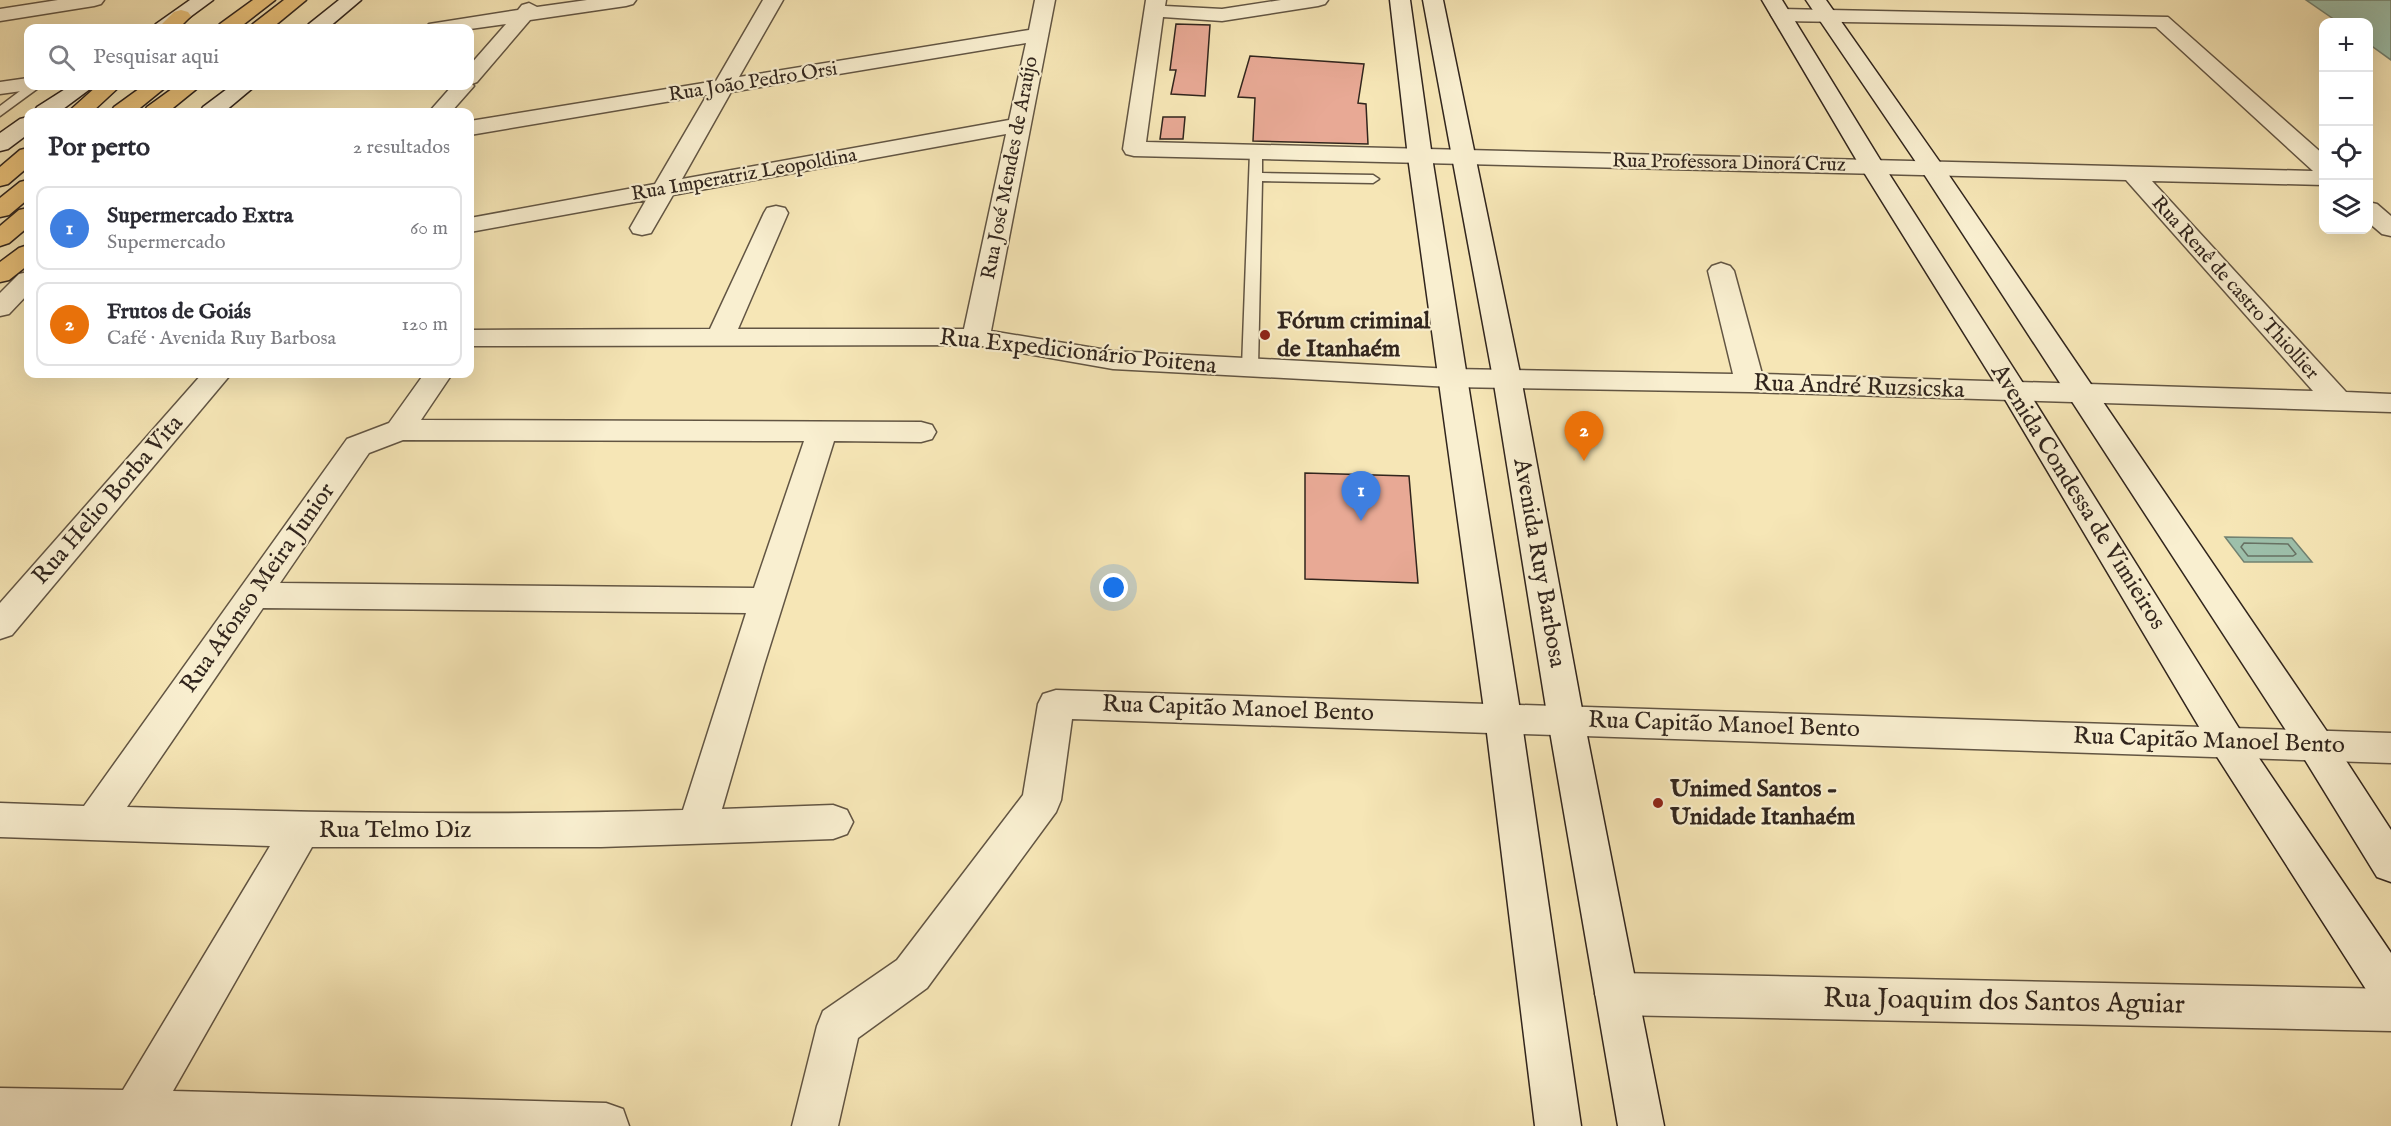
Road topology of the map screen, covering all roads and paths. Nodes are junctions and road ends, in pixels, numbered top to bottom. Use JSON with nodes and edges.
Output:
{"nodes":[{"id":1,"x":94,"y":0,"type":"edge"},
{"id":2,"x":203,"y":0,"type":"edge"},
{"id":3,"x":296,"y":0,"type":"edge"},
{"id":4,"x":351,"y":0,"type":"edge"},
{"id":5,"x":538,"y":0,"type":"edge"},
{"id":6,"x":626,"y":0,"type":"edge"},
{"id":7,"x":773,"y":0,"type":"edge"},
{"id":8,"x":1045,"y":0,"type":"edge"},
{"id":9,"x":1318,"y":0,"type":"edge"},
{"id":10,"x":1400,"y":0,"type":"edge"},
{"id":11,"x":1433,"y":0,"type":"edge"},
{"id":12,"x":1156,"y":6,"type":"edge"},
{"id":13,"x":1777,"y":8,"type":"edge"},
{"id":14,"x":1822,"y":8,"type":"edge"},
{"id":15,"x":0,"y":15,"type":"edge"},
{"id":16,"x":266,"y":15,"type":"edge"},
{"id":17,"x":523,"y":15,"type":"junction"},
{"id":18,"x":175,"y":22,"type":"edge"},
{"id":19,"x":232,"y":24,"type":"edge"},
{"id":20,"x":321,"y":24,"type":"edge"},
{"id":21,"x":463,"y":24,"type":"edge"},
{"id":22,"x":1037,"y":35,"type":"junction"},
{"id":23,"x":474,"y":73,"type":"edge"},
{"id":24,"x":24,"y":85,"type":"edge"},
{"id":25,"x":723,"y":87,"type":"junction"},
{"id":26,"x":0,"y":88,"type":"edge"},
{"id":27,"x":30,"y":90,"type":"edge"},
{"id":28,"x":77,"y":90,"type":"edge"},
{"id":29,"x":104,"y":90,"type":"edge"},
{"id":30,"x":151,"y":90,"type":"edge"},
{"id":31,"x":184,"y":90,"type":"edge"},
{"id":32,"x":239,"y":90,"type":"edge"},
{"id":33,"x":459,"y":90,"type":"edge"},
{"id":34,"x":51,"y":108,"type":"edge"},
{"id":35,"x":84,"y":108,"type":"edge"},
{"id":36,"x":127,"y":108,"type":"edge"},
{"id":37,"x":160,"y":108,"type":"edge"},
{"id":38,"x":216,"y":108,"type":"edge"},
{"id":39,"x":444,"y":108,"type":"edge"},
{"id":40,"x":0,"y":112,"type":"edge"},
{"id":41,"x":1018,"y":125,"type":"junction"},
{"id":42,"x":24,"y":127,"type":"edge"},
{"id":43,"x":474,"y":127,"type":"edge"},
{"id":44,"x":0,"y":144,"type":"edge"},
{"id":45,"x":1256,"y":152,"type":"junction"},
{"id":46,"x":1420,"y":157,"type":"junction"},
{"id":47,"x":24,"y":158,"type":"edge"},
{"id":48,"x":1464,"y":158,"type":"junction"},
{"id":49,"x":2319,"y":163,"type":"edge"},
{"id":50,"x":1872,"y":166,"type":"junction"},
{"id":51,"x":1932,"y":168,"type":"junction"},
{"id":52,"x":2133,"y":174,"type":"junction"},
{"id":53,"x":1256,"y":177,"type":"junction"},
{"id":54,"x":2319,"y":178,"type":"edge"},
{"id":55,"x":0,"y":179,"type":"edge"},
{"id":56,"x":1373,"y":179,"type":"dead end"},
{"id":57,"x":24,"y":190,"type":"edge"},
{"id":58,"x":663,"y":190,"type":"junction"},
{"id":59,"x":0,"y":210,"type":"edge"},
{"id":60,"x":776,"y":213,"type":"dead end"},
{"id":61,"x":2373,"y":213,"type":"edge"},
{"id":62,"x":24,"y":218,"type":"edge"},
{"id":63,"x":474,"y":224,"type":"edge"},
{"id":64,"x":642,"y":228,"type":"dead end"},
{"id":65,"x":2391,"y":229,"type":"edge"},
{"id":66,"x":0,"y":238,"type":"edge"},
{"id":67,"x":24,"y":256,"type":"edge"},
{"id":68,"x":1721,"y":271,"type":"dead end"},
{"id":69,"x":0,"y":274,"type":"edge"},
{"id":70,"x":24,"y":284,"type":"edge"},
{"id":71,"x":24,"y":306,"type":"edge"},
{"id":72,"x":0,"y":309,"type":"edge"},
{"id":73,"x":976,"y":337,"type":"junction"},
{"id":74,"x":474,"y":338,"type":"edge"},
{"id":75,"x":720,"y":338,"type":"junction"},
{"id":76,"x":1250,"y":368,"type":"junction"},
{"id":77,"x":214,"y":378,"type":"edge"},
{"id":78,"x":435,"y":378,"type":"edge"},
{"id":79,"x":1451,"y":378,"type":"junction"},
{"id":80,"x":1507,"y":378,"type":"junction"},
{"id":81,"x":1750,"y":383,"type":"junction"},
{"id":82,"x":2014,"y":391,"type":"junction"},
{"id":83,"x":2082,"y":394,"type":"junction"},
{"id":84,"x":2338,"y":401,"type":"junction"},
{"id":85,"x":2391,"y":403,"type":"edge"},
{"id":86,"x":399,"y":430,"type":"junction"},
{"id":87,"x":823,"y":430,"type":"junction"},
{"id":88,"x":921,"y":432,"type":"dead end"},
{"id":89,"x":253,"y":595,"type":"junction"},
{"id":90,"x":766,"y":601,"type":"junction"},
{"id":91,"x":0,"y":626,"type":"edge"},
{"id":92,"x":1503,"y":717,"type":"junction"},
{"id":93,"x":1566,"y":720,"type":"junction"},
{"id":94,"x":2227,"y":741,"type":"junction"},
{"id":95,"x":2315,"y":744,"type":"junction"},
{"id":96,"x":2391,"y":748,"type":"edge"},
{"id":97,"x":0,"y":820,"type":"edge"},
{"id":98,"x":833,"y":822,"type":"dead end"},
{"id":99,"x":94,"y":823,"type":"junction"},
{"id":100,"x":697,"y":827,"type":"junction"},
{"id":101,"x":302,"y":830,"type":"junction"},
{"id":102,"x":2391,"y":864,"type":"edge"},
{"id":103,"x":2391,"y":990,"type":"edge"},
{"id":104,"x":1617,"y":994,"type":"junction"},
{"id":105,"x":2391,"y":1010,"type":"edge"},
{"id":106,"x":0,"y":1112,"type":"edge"},
{"id":107,"x":132,"y":1119,"type":"edge"},
{"id":108,"x":457,"y":1124,"type":"edge"},
{"id":109,"x":606,"y":1126,"type":"edge"},
{"id":110,"x":815,"y":1126,"type":"edge"},
{"id":111,"x":1558,"y":1126,"type":"edge"},
{"id":112,"x":1641,"y":1126,"type":"edge"}],
"edges":[{"from":1,"to":15,"type":"street"},
{"from":2,"to":18,"type":"street"},
{"from":3,"to":16,"type":"highway"},
{"from":4,"to":20,"type":"street"},
{"from":5,"to":17,"type":"street"},
{"from":6,"to":17,"type":"street"},
{"from":7,"to":25,"type":"street"},
{"from":8,"to":22,"type":"street","name":"Rua José Mendes de Araújo"},
{"from":9,"to":12,"type":"street"},
{"from":10,"to":46,"type":"street"},
{"from":11,"to":48,"type":"street","name":"Avenida Ruy Barbosa"},
{"from":12,"to":45,"type":"street","name":"Rua Professora Dinorá Cruz"},
{"from":13,"to":14,"type":"street"},
{"from":13,"to":50,"type":"street","name":"Avenida Condessa de Vimieiros"},
{"from":14,"to":49,"type":"street"},
{"from":14,"to":51,"type":"street"},
{"from":16,"to":19,"type":"highway"},
{"from":17,"to":21,"type":"street"},
{"from":17,"to":23,"type":"street"},
{"from":22,"to":25,"type":"street","name":"Rua João Pedro Orsi"},
{"from":22,"to":41,"type":"street","name":"Rua José Mendes de Araújo"},
{"from":24,"to":26,"type":"street"},
{"from":25,"to":43,"type":"street","name":"Rua João Pedro Orsi"},
{"from":25,"to":58,"type":"street"},
{"from":27,"to":40,"type":"lane"},
{"from":28,"to":34,"type":"street"},
{"from":29,"to":35,"type":"highway"},
{"from":30,"to":36,"type":"highway"},
{"from":31,"to":37,"type":"highway"},
{"from":32,"to":38,"type":"street"},
{"from":33,"to":39,"type":"street"},
{"from":41,"to":58,"type":"street","name":"Rua Imperatriz Leopoldina"},
{"from":41,"to":73,"type":"street","name":"Rua José Mendes de Araújo"},
{"from":42,"to":44,"type":"street"},
{"from":45,"to":46,"type":"street","name":"Rua Professora Dinorá Cruz"},
{"from":45,"to":53,"type":"lane"},
{"from":46,"to":48,"type":"street","name":"Rua Professora Dinorá Cruz"},
{"from":46,"to":79,"type":"street"},
{"from":47,"to":55,"type":"highway"},
{"from":48,"to":50,"type":"street","name":"Rua Professora Dinorá Cruz"},
{"from":48,"to":80,"type":"street","name":"Avenida Ruy Barbosa"},
{"from":50,"to":51,"type":"street","name":"Rua Professora Dinorá Cruz"},
{"from":50,"to":82,"type":"street","name":"Avenida Condessa de Vimieiros"},
{"from":51,"to":52,"type":"street","name":"Rua Professora Dinorá Cruz"},
{"from":51,"to":83,"type":"street"},
{"from":52,"to":54,"type":"street","name":"Rua Professora Dinorá Cruz"},
{"from":52,"to":84,"type":"street","name":"Rua Renê de castro Thiollier"},
{"from":53,"to":56,"type":"lane"},
{"from":53,"to":76,"type":"lane"},
{"from":57,"to":59,"type":"highway"},
{"from":58,"to":63,"type":"street","name":"Rua Imperatriz Leopoldina"},
{"from":58,"to":64,"type":"street"},
{"from":60,"to":75,"type":"street"},
{"from":61,"to":65,"type":"street"},
{"from":62,"to":66,"type":"highway"},
{"from":67,"to":69,"type":"highway"},
{"from":68,"to":81,"type":"street"},
{"from":70,"to":72,"type":"street"},
{"from":71,"to":72,"type":"street"},
{"from":73,"to":75,"type":"street","name":"Rua Expedicionário Poitena"},
{"from":73,"to":76,"type":"street","name":"Rua Expedicionário Poitena"},
{"from":74,"to":75,"type":"street","name":"Rua Expedicionário Poitena"},
{"from":76,"to":79,"type":"street","name":"Rua Expedicionário Poitena"},
{"from":77,"to":91,"type":"street","name":"Rua Helio Borba Vita"},
{"from":78,"to":86,"type":"street"},
{"from":79,"to":80,"type":"street","name":"Rua Expedicionário Poitena"},
{"from":79,"to":92,"type":"street"},
{"from":80,"to":81,"type":"street","name":"Rua André Ruzsicska"},
{"from":80,"to":93,"type":"street","name":"Avenida Ruy Barbosa"},
{"from":81,"to":82,"type":"street","name":"Rua André Ruzsicska"},
{"from":82,"to":83,"type":"street","name":"Rua André Ruzsicska"},
{"from":82,"to":94,"type":"street","name":"Avenida Condessa de Vimieiros"},
{"from":83,"to":84,"type":"street","name":"Rua André Ruzsicska"},
{"from":83,"to":95,"type":"street"},
{"from":84,"to":85,"type":"street","name":"Rua André Ruzsicska"},
{"from":86,"to":87,"type":"street"},
{"from":86,"to":89,"type":"street","name":"Rua Afonso Meira Junior"},
{"from":87,"to":88,"type":"street"},
{"from":87,"to":90,"type":"street"},
{"from":89,"to":90,"type":"street"},
{"from":89,"to":99,"type":"street","name":"Rua Afonso Meira Junior"},
{"from":90,"to":100,"type":"street"},
{"from":92,"to":93,"type":"street","name":"Rua Capitão Manoel Bento"},
{"from":92,"to":110,"type":"street","name":"Rua Capitão Manoel Bento"},
{"from":92,"to":111,"type":"street"},
{"from":93,"to":94,"type":"street","name":"Rua Capitão Manoel Bento"},
{"from":93,"to":104,"type":"street","name":"Avenida Ruy Barbosa"},
{"from":94,"to":95,"type":"street","name":"Rua Capitão Manoel Bento"},
{"from":94,"to":103,"type":"street","name":"Avenida Condessa de Vimieiros"},
{"from":95,"to":96,"type":"street","name":"Rua Capitão Manoel Bento"},
{"from":95,"to":102,"type":"street"},
{"from":97,"to":99,"type":"street","name":"Rua Telmo Diz"},
{"from":98,"to":100,"type":"street","name":"Rua Telmo Diz"},
{"from":99,"to":101,"type":"street","name":"Rua Telmo Diz"},
{"from":100,"to":101,"type":"street","name":"Rua Telmo Diz"},
{"from":101,"to":107,"type":"street"},
{"from":104,"to":105,"type":"street","name":"Rua Joaquim dos Santos Aguiar"},
{"from":104,"to":112,"type":"street","name":"Avenida Ruy Barbosa"},
{"from":106,"to":107,"type":"street"},
{"from":107,"to":108,"type":"street"},
{"from":108,"to":109,"type":"street"}]}
